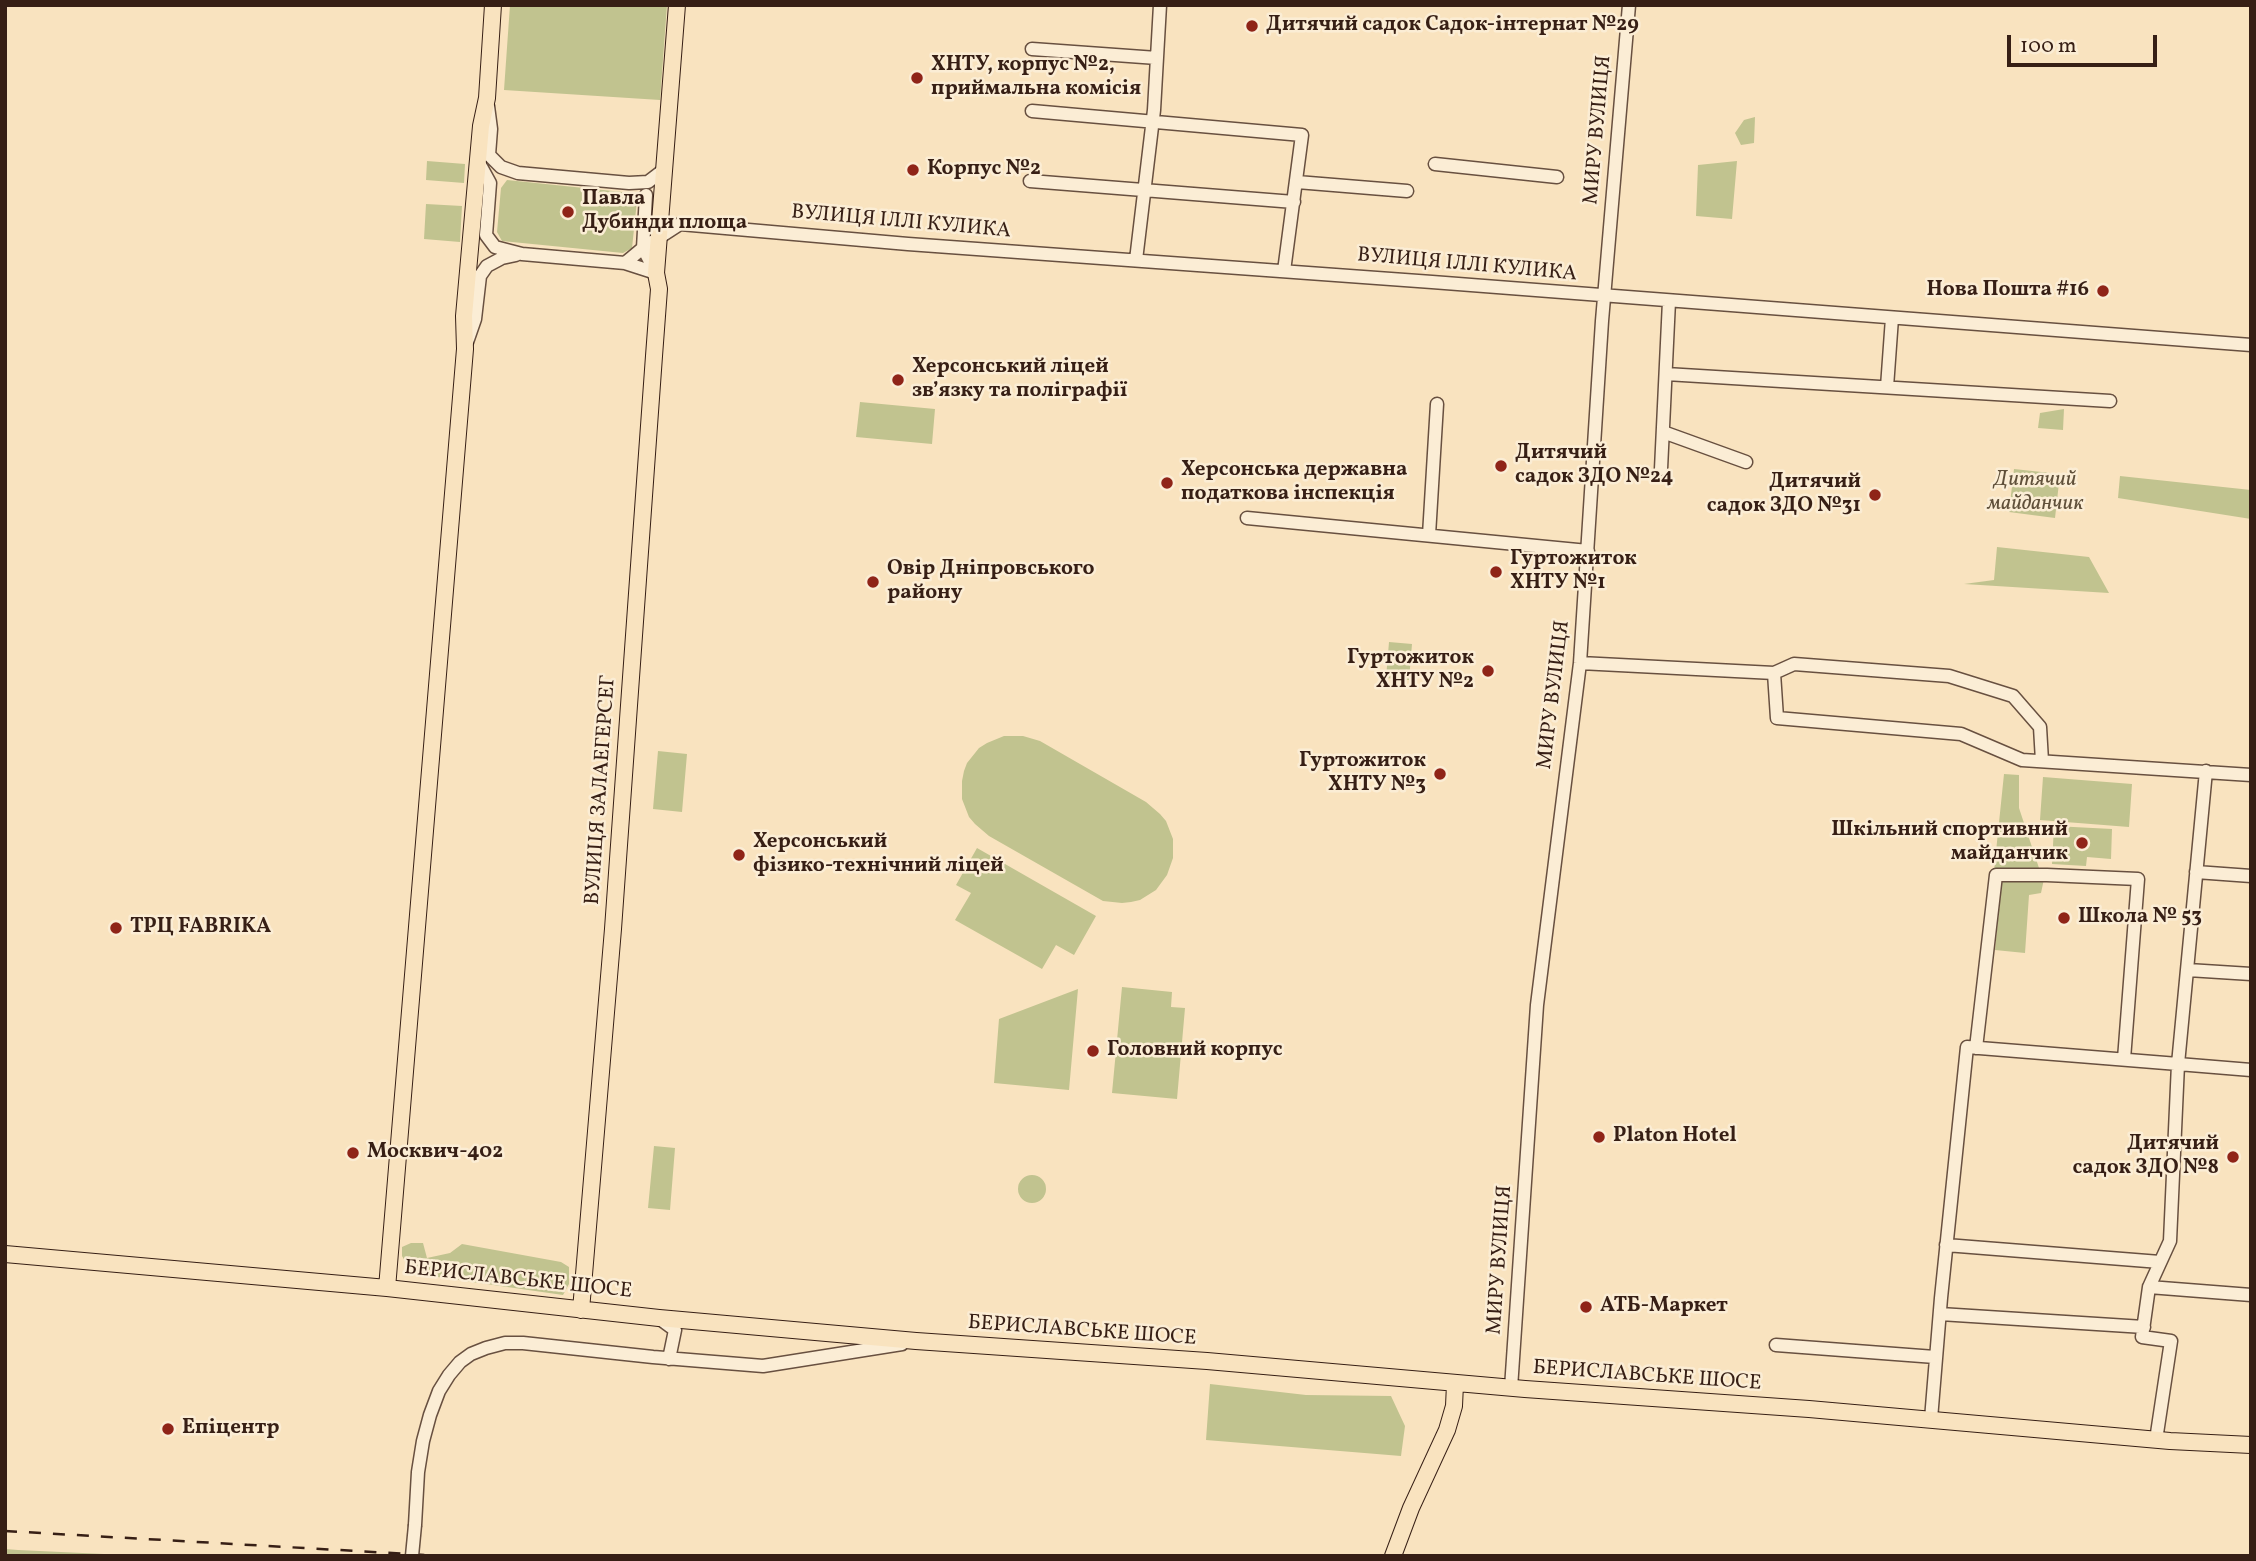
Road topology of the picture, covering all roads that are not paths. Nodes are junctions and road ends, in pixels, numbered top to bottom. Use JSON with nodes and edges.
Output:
{"nodes":[{"id":1,"x":492,"y":5,"type":"edge"},
{"id":2,"x":677,"y":5,"type":"edge"},
{"id":3,"x":1160,"y":5,"type":"edge"},
{"id":4,"x":1629,"y":5,"type":"edge"},
{"id":5,"x":1032,"y":50,"type":"dead end"},
{"id":6,"x":1157,"y":58,"type":"junction"},
{"id":7,"x":487,"y":98,"type":"junction"},
{"id":8,"x":1032,"y":111,"type":"dead end"},
{"id":9,"x":1153,"y":122,"type":"junction"},
{"id":10,"x":478,"y":161,"type":"junction"},
{"id":11,"x":1435,"y":163,"type":"dead end"},
{"id":12,"x":665,"y":169,"type":"junction"},
{"id":13,"x":518,"y":173,"type":"junction"},
{"id":14,"x":1557,"y":177,"type":"dead end"},
{"id":15,"x":1030,"y":181,"type":"dead end"},
{"id":16,"x":1297,"y":182,"type":"junction"},
{"id":17,"x":490,"y":183,"type":"junction"},
{"id":18,"x":629,"y":183,"type":"junction"},
{"id":19,"x":1144,"y":191,"type":"junction"},
{"id":20,"x":1407,"y":191,"type":"dead end"},
{"id":21,"x":646,"y":195,"type":"junction"},
{"id":22,"x":476,"y":198,"type":"junction"},
{"id":23,"x":1294,"y":202,"type":"junction"},
{"id":24,"x":661,"y":207,"type":"junction"},
{"id":25,"x":680,"y":225,"type":"junction"},
{"id":26,"x":659,"y":237,"type":"junction"},
{"id":27,"x":643,"y":248,"type":"junction"},
{"id":28,"x":522,"y":254,"type":"junction"},
{"id":29,"x":1136,"y":260,"type":"junction"},
{"id":30,"x":625,"y":263,"type":"junction"},
{"id":31,"x":1284,"y":271,"type":"junction"},
{"id":32,"x":656,"y":273,"type":"junction"},
{"id":33,"x":1604,"y":297,"type":"junction"},
{"id":34,"x":1669,"y":301,"type":"junction"},
{"id":35,"x":1892,"y":318,"type":"junction"},
{"id":36,"x":2251,"y":345,"type":"edge"},
{"id":37,"x":465,"y":349,"type":"junction"},
{"id":38,"x":1666,"y":374,"type":"junction"},
{"id":39,"x":1887,"y":387,"type":"junction"},
{"id":40,"x":2110,"y":401,"type":"dead end"},
{"id":41,"x":1437,"y":404,"type":"dead end"},
{"id":42,"x":1663,"y":432,"type":"junction"},
{"id":43,"x":1746,"y":462,"type":"dead end"},
{"id":44,"x":1661,"y":469,"type":"dead end"},
{"id":45,"x":1247,"y":518,"type":"dead end"},
{"id":46,"x":1429,"y":536,"type":"junction"},
{"id":47,"x":1588,"y":551,"type":"junction"},
{"id":48,"x":1580,"y":663,"type":"junction"},
{"id":49,"x":1774,"y":673,"type":"junction"},
{"id":50,"x":2042,"y":761,"type":"junction"},
{"id":51,"x":2206,"y":771,"type":"junction"},
{"id":52,"x":2251,"y":775,"type":"edge"},
{"id":53,"x":2196,"y":872,"type":"junction"},
{"id":54,"x":2251,"y":876,"type":"edge"},
{"id":55,"x":2188,"y":970,"type":"junction"},
{"id":56,"x":2251,"y":974,"type":"edge"},
{"id":57,"x":1972,"y":1048,"type":"junction"},
{"id":58,"x":2124,"y":1059,"type":"junction"},
{"id":59,"x":2178,"y":1064,"type":"junction"},
{"id":60,"x":2251,"y":1070,"type":"edge"},
{"id":61,"x":1946,"y":1245,"type":"junction"},
{"id":62,"x":5,"y":1254,"type":"edge"},
{"id":63,"x":2160,"y":1262,"type":"junction"},
{"id":64,"x":2149,"y":1287,"type":"junction"},
{"id":65,"x":387,"y":1288,"type":"junction"},
{"id":66,"x":2251,"y":1295,"type":"edge"},
{"id":67,"x":580,"y":1310,"type":"junction"},
{"id":68,"x":1940,"y":1314,"type":"junction"},
{"id":69,"x":659,"y":1318,"type":"junction"},
{"id":70,"x":2144,"y":1327,"type":"junction"},
{"id":71,"x":916,"y":1341,"type":"junction"},
{"id":72,"x":1776,"y":1345,"type":"dead end"},
{"id":73,"x":1936,"y":1357,"type":"junction"},
{"id":74,"x":669,"y":1359,"type":"junction"},
{"id":75,"x":1455,"y":1384,"type":"junction"},
{"id":76,"x":1511,"y":1388,"type":"junction"},
{"id":77,"x":1931,"y":1419,"type":"junction"},
{"id":78,"x":2156,"y":1440,"type":"junction"},
{"id":79,"x":2251,"y":1446,"type":"edge"},
{"id":80,"x":412,"y":1556,"type":"edge"},
{"id":81,"x":1392,"y":1556,"type":"edge"}],
"edges":[{"from":1,"to":7,"type":"main road"},
{"from":2,"to":12,"type":"main road"},
{"from":3,"to":6,"type":"street"},
{"from":4,"to":33,"type":"street","name":"МИРУ ВУЛИЦЯ"},
{"from":5,"to":6,"type":"street"},
{"from":6,"to":9,"type":"street"},
{"from":7,"to":10,"type":"main road"},
{"from":7,"to":13,"type":"street"},
{"from":8,"to":9,"type":"street"},
{"from":9,"to":16,"type":"street"},
{"from":9,"to":19,"type":"street"},
{"from":10,"to":17,"type":"street"},
{"from":10,"to":22,"type":"main road"},
{"from":11,"to":14,"type":"street"},
{"from":12,"to":18,"type":"street"},
{"from":12,"to":24,"type":"main road","name":"ВУЛИЦЯ ЗАЛАЕГЕРСЕГ"},
{"from":13,"to":17,"type":"street"},
{"from":13,"to":18,"type":"street"},
{"from":15,"to":19,"type":"street"},
{"from":16,"to":20,"type":"street"},
{"from":16,"to":23,"type":"street"},
{"from":17,"to":22,"type":"street"},
{"from":17,"to":28,"type":"street"},
{"from":18,"to":21,"type":"street"},
{"from":19,"to":23,"type":"street"},
{"from":19,"to":29,"type":"street"},
{"from":21,"to":24,"type":"street"},
{"from":21,"to":27,"type":"street"},
{"from":22,"to":37,"type":"main road"},
{"from":23,"to":31,"type":"street"},
{"from":24,"to":25,"type":"street"},
{"from":24,"to":26,"type":"main road","name":"ВУЛИЦЯ ЗАЛАЕГЕРСЕГ"},
{"from":25,"to":26,"type":"street"},
{"from":25,"to":29,"type":"street","name":"ВУЛИЦЯ ІЛЛІ КУЛИКА"},
{"from":26,"to":27,"type":"street"},
{"from":26,"to":32,"type":"main road","name":"ВУЛИЦЯ ЗАЛАЕГЕРСЕГ"},
{"from":27,"to":30,"type":"street"},
{"from":27,"to":32,"type":"street"},
{"from":28,"to":30,"type":"street"},
{"from":28,"to":37,"type":"street"},
{"from":29,"to":31,"type":"street","name":"ВУЛИЦЯ ІЛЛІ КУЛИКА"},
{"from":30,"to":32,"type":"street"},
{"from":31,"to":33,"type":"street","name":"ВУЛИЦЯ ІЛЛІ КУЛИКА"},
{"from":32,"to":67,"type":"main road","name":"ВУЛИЦЯ ЗАЛАЕГЕРСЕГ"},
{"from":33,"to":34,"type":"street","name":"ВУЛИЦЯ ІЛЛІ КУЛИКА"},
{"from":33,"to":47,"type":"street","name":"МИРУ ВУЛИЦЯ"},
{"from":34,"to":35,"type":"street","name":"ВУЛИЦЯ ІЛЛІ КУЛИКА"},
{"from":34,"to":38,"type":"street"},
{"from":35,"to":36,"type":"street","name":"ВУЛИЦЯ ІЛЛІ КУЛИКА"},
{"from":35,"to":39,"type":"street"},
{"from":37,"to":65,"type":"main road"},
{"from":38,"to":39,"type":"street"},
{"from":38,"to":42,"type":"street"},
{"from":39,"to":40,"type":"street"},
{"from":41,"to":46,"type":"street"},
{"from":42,"to":43,"type":"street"},
{"from":42,"to":44,"type":"street"},
{"from":45,"to":46,"type":"street"},
{"from":46,"to":47,"type":"street"},
{"from":47,"to":48,"type":"street","name":"МИРУ ВУЛИЦЯ"},
{"from":48,"to":49,"type":"street"},
{"from":48,"to":76,"type":"street","name":"МИРУ ВУЛИЦЯ"},
{"from":49,"to":50,"type":"street"},
{"from":49,"to":50,"type":"street"},
{"from":50,"to":51,"type":"street"},
{"from":51,"to":52,"type":"street"},
{"from":51,"to":53,"type":"street"},
{"from":53,"to":54,"type":"street"},
{"from":53,"to":55,"type":"street"},
{"from":55,"to":56,"type":"street"},
{"from":55,"to":59,"type":"street"},
{"from":57,"to":58,"type":"street"},
{"from":57,"to":58,"type":"street"},
{"from":57,"to":61,"type":"street"},
{"from":58,"to":59,"type":"street"},
{"from":59,"to":60,"type":"street"},
{"from":59,"to":63,"type":"street"},
{"from":61,"to":63,"type":"street"},
{"from":61,"to":68,"type":"street"},
{"from":62,"to":65,"type":"main road","name":"БЕРИСЛАВСЬКЕ ШОСЕ"},
{"from":63,"to":64,"type":"street"},
{"from":64,"to":66,"type":"street"},
{"from":64,"to":70,"type":"street"},
{"from":65,"to":67,"type":"main road","name":"БЕРИСЛАВСЬКЕ ШОСЕ"},
{"from":67,"to":69,"type":"main road","name":"БЕРИСЛАВСЬКЕ ШОСЕ"},
{"from":68,"to":70,"type":"street"},
{"from":68,"to":73,"type":"street"},
{"from":69,"to":71,"type":"main road","name":"БЕРИСЛАВСЬКЕ ШОСЕ"},
{"from":69,"to":74,"type":"street"},
{"from":70,"to":78,"type":"street"},
{"from":71,"to":74,"type":"street"},
{"from":71,"to":75,"type":"main road","name":"БЕРИСЛАВСЬКЕ ШОСЕ"},
{"from":72,"to":73,"type":"street"},
{"from":73,"to":77,"type":"street"},
{"from":74,"to":80,"type":"street","bridge":true},
{"from":75,"to":76,"type":"main road","name":"БЕРИСЛАВСЬКЕ ШОСЕ"},
{"from":75,"to":81,"type":"main road"},
{"from":76,"to":77,"type":"main road","name":"БЕРИСЛАВСЬКЕ ШОСЕ"},
{"from":77,"to":78,"type":"main road","name":"БЕРИСЛАВСЬКЕ ШОСЕ"},
{"from":78,"to":79,"type":"main road","name":"БЕРИСЛАВСЬКЕ ШОСЕ"}]}
